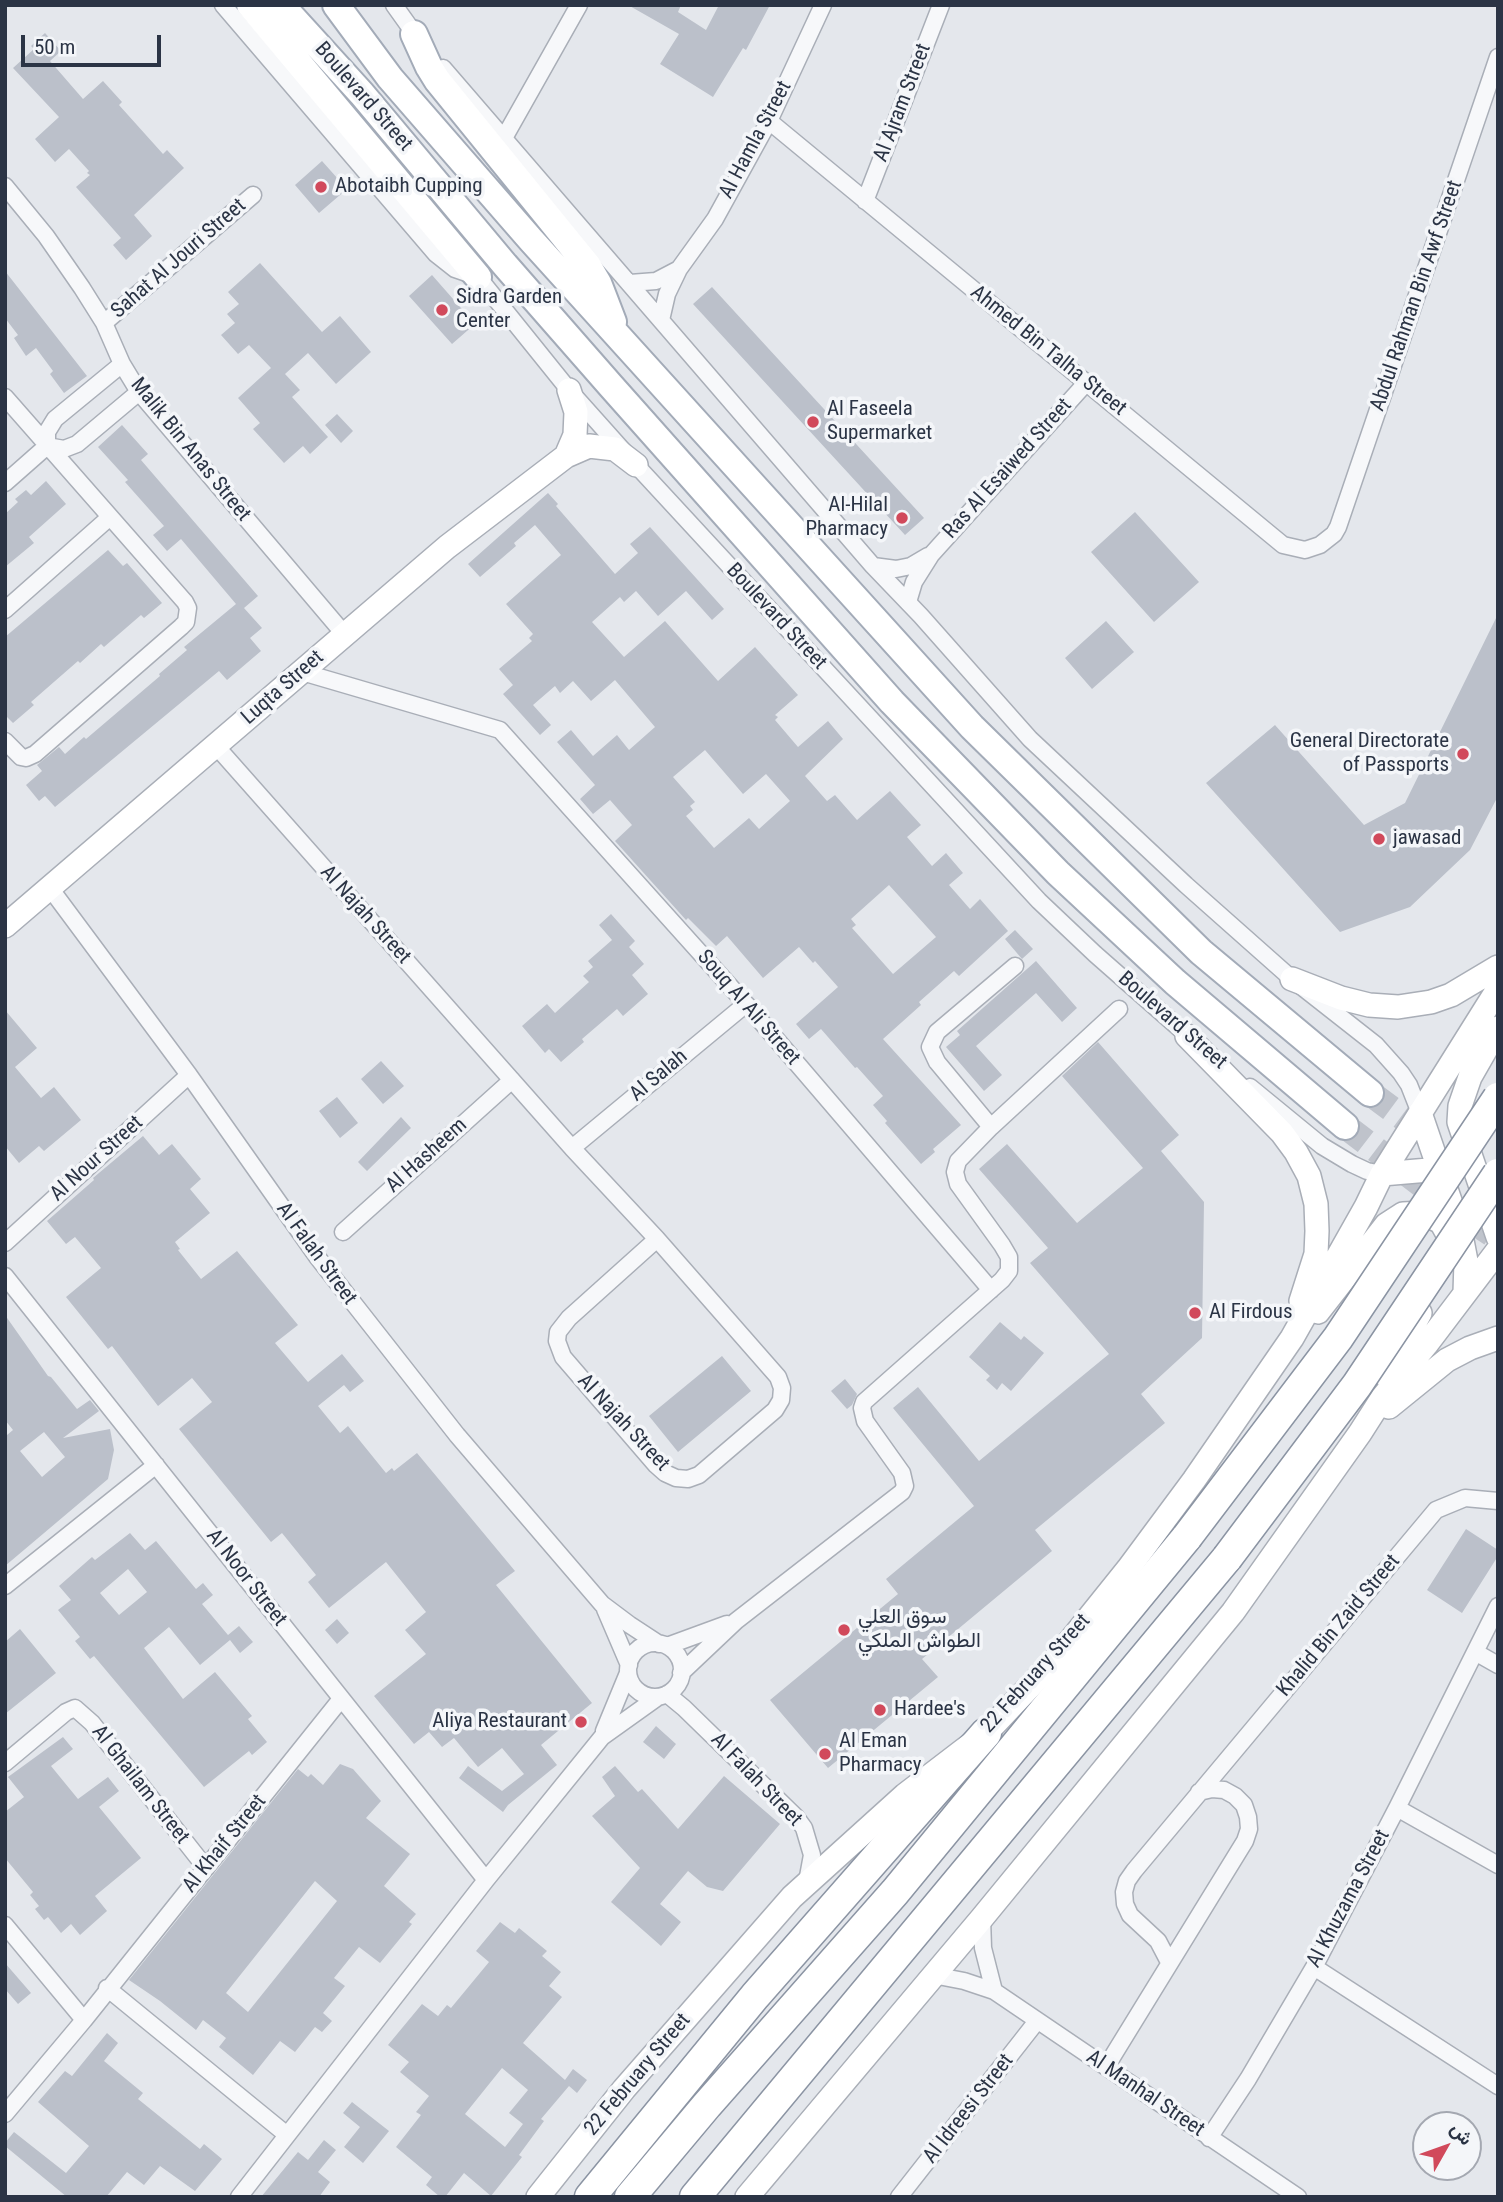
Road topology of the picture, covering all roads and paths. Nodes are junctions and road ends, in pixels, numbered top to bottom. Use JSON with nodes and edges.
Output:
{"nodes":[{"id":1,"x":223,"y":5,"type":"edge"},
{"id":2,"x":250,"y":5,"type":"edge"},
{"id":3,"x":281,"y":5,"type":"edge"},
{"id":4,"x":336,"y":5,"type":"edge"},
{"id":5,"x":394,"y":5,"type":"edge"},
{"id":6,"x":579,"y":5,"type":"edge"},
{"id":7,"x":823,"y":5,"type":"edge"},
{"id":8,"x":941,"y":5,"type":"edge"},
{"id":9,"x":414,"y":34,"type":"junction"},
{"id":10,"x":1498,"y":57,"type":"edge"},
{"id":11,"x":769,"y":121,"type":"junction"},
{"id":12,"x":504,"y":138,"type":"junction"},
{"id":13,"x":5,"y":186,"type":"edge"},
{"id":14,"x":253,"y":195,"type":"dead end"},
{"id":15,"x":865,"y":201,"type":"junction"},
{"id":16,"x":679,"y":269,"type":"junction"},
{"id":17,"x":478,"y":277,"type":"junction"},
{"id":18,"x":630,"y":283,"type":"junction"},
{"id":19,"x":661,"y":320,"type":"junction"},
{"id":20,"x":104,"y":323,"type":"junction"},
{"id":21,"x":615,"y":334,"type":"junction"},
{"id":22,"x":122,"y":364,"type":"junction"},
{"id":23,"x":1086,"y":383,"type":"junction"},
{"id":24,"x":569,"y":390,"type":"junction"},
{"id":25,"x":139,"y":392,"type":"junction"},
{"id":26,"x":5,"y":397,"type":"edge"},
{"id":27,"x":47,"y":446,"type":"junction"},
{"id":28,"x":566,"y":456,"type":"junction"},
{"id":29,"x":636,"y":465,"type":"junction"},
{"id":30,"x":5,"y":483,"type":"edge"},
{"id":31,"x":110,"y":517,"type":"junction"},
{"id":32,"x":1334,"y":534,"type":"joint"},
{"id":33,"x":931,"y":555,"type":"junction"},
{"id":34,"x":873,"y":566,"type":"junction"},
{"id":35,"x":908,"y":602,"type":"junction"},
{"id":36,"x":5,"y":610,"type":"edge"},
{"id":37,"x":345,"y":635,"type":"junction"},
{"id":38,"x":302,"y":672,"type":"junction"},
{"id":39,"x":5,"y":741,"type":"edge"},
{"id":40,"x":216,"y":746,"type":"junction"},
{"id":41,"x":50,"y":888,"type":"junction"},
{"id":42,"x":5,"y":926,"type":"edge"},
{"id":43,"x":1015,"y":966,"type":"dead end"},
{"id":44,"x":1498,"y":967,"type":"edge"},
{"id":45,"x":1292,"y":979,"type":"junction"},
{"id":46,"x":1498,"y":989,"type":"edge"},
{"id":47,"x":746,"y":1004,"type":"junction"},
{"id":48,"x":1119,"y":1009,"type":"dead end"},
{"id":49,"x":1498,"y":1028,"type":"edge"},
{"id":50,"x":1187,"y":1036,"type":"junction"},
{"id":51,"x":189,"y":1075,"type":"junction"},
{"id":52,"x":1470,"y":1077,"type":"junction"},
{"id":53,"x":512,"y":1080,"type":"junction"},
{"id":54,"x":1370,"y":1093,"type":"tunnel mouth"},
{"id":55,"x":1498,"y":1098,"type":"edge"},
{"id":56,"x":1420,"y":1113,"type":"junction"},
{"id":57,"x":1498,"y":1120,"type":"edge"},
{"id":58,"x":1345,"y":1126,"type":"tunnel mouth"},
{"id":59,"x":991,"y":1127,"type":"junction"},
{"id":60,"x":572,"y":1148,"type":"junction"},
{"id":61,"x":1498,"y":1164,"type":"edge"},
{"id":62,"x":1440,"y":1169,"type":"junction"},
{"id":63,"x":1382,"y":1174,"type":"junction"},
{"id":64,"x":1488,"y":1179,"type":"edge"},
{"id":65,"x":1449,"y":1194,"type":"junction"},
{"id":66,"x":1363,"y":1212,"type":"junction"},
{"id":67,"x":343,"y":1232,"type":"dead end"},
{"id":68,"x":1498,"y":1237,"type":"edge"},
{"id":69,"x":657,"y":1238,"type":"junction"},
{"id":70,"x":5,"y":1243,"type":"edge"},
{"id":71,"x":1498,"y":1250,"type":"edge"},
{"id":72,"x":5,"y":1276,"type":"edge"},
{"id":73,"x":991,"y":1290,"type":"junction"},
{"id":74,"x":1465,"y":1293,"type":"junction"},
{"id":75,"x":1292,"y":1338,"type":"junction"},
{"id":76,"x":1498,"y":1338,"type":"edge"},
{"id":77,"x":1266,"y":1373,"type":"junction"},
{"id":78,"x":1383,"y":1396,"type":"junction"},
{"id":79,"x":1360,"y":1433,"type":"junction"},
{"id":80,"x":156,"y":1465,"type":"junction"},
{"id":81,"x":1498,"y":1501,"type":"edge"},
{"id":82,"x":5,"y":1586,"type":"edge"},
{"id":83,"x":603,"y":1604,"type":"junction"},
{"id":84,"x":1498,"y":1606,"type":"edge"},
{"id":85,"x":736,"y":1621,"type":"junction"},
{"id":86,"x":663,"y":1645,"type":"junction"},
{"id":87,"x":1475,"y":1652,"type":"junction"},
{"id":88,"x":1498,"y":1665,"type":"edge"},
{"id":89,"x":628,"y":1669,"type":"junction"},
{"id":90,"x":681,"y":1673,"type":"junction"},
{"id":91,"x":662,"y":1695,"type":"junction"},
{"id":92,"x":341,"y":1699,"type":"junction"},
{"id":93,"x":986,"y":1733,"type":"junction"},
{"id":94,"x":602,"y":1737,"type":"junction"},
{"id":95,"x":5,"y":1763,"type":"edge"},
{"id":96,"x":1199,"y":1791,"type":"junction"},
{"id":97,"x":1397,"y":1808,"type":"junction"},
{"id":98,"x":1498,"y":1865,"type":"edge"},
{"id":99,"x":206,"y":1868,"type":"junction"},
{"id":100,"x":486,"y":1880,"type":"junction"},
{"id":101,"x":807,"y":1882,"type":"junction"},
{"id":102,"x":982,"y":1919,"type":"junction"},
{"id":103,"x":5,"y":1925,"type":"edge"},
{"id":104,"x":1169,"y":1962,"type":"junction"},
{"id":105,"x":1314,"y":1967,"type":"junction"},
{"id":106,"x":933,"y":1975,"type":"junction"},
{"id":107,"x":107,"y":1988,"type":"junction"},
{"id":108,"x":994,"y":1991,"type":"junction"},
{"id":109,"x":84,"y":2020,"type":"junction"},
{"id":110,"x":1037,"y":2021,"type":"junction"},
{"id":111,"x":1106,"y":2067,"type":"junction"},
{"id":112,"x":1498,"y":2085,"type":"edge"},
{"id":113,"x":5,"y":2114,"type":"edge"},
{"id":114,"x":287,"y":2135,"type":"junction"},
{"id":115,"x":1209,"y":2138,"type":"junction"},
{"id":116,"x":1287,"y":2194,"type":"edge"},
{"id":117,"x":239,"y":2197,"type":"edge"},
{"id":118,"x":538,"y":2197,"type":"edge"},
{"id":119,"x":590,"y":2197,"type":"edge"},
{"id":120,"x":631,"y":2197,"type":"edge"},
{"id":121,"x":695,"y":2197,"type":"edge"},
{"id":122,"x":747,"y":2197,"type":"edge"},
{"id":123,"x":899,"y":2197,"type":"edge"}],
"edges":[{"from":1,"to":17,"type":"street","name":"Boulevard Street"},
{"from":2,"to":17,"type":"main road"},
{"from":3,"to":58,"type":"main road","name":"Boulevard Street"},
{"from":4,"to":21,"type":"main road","name":"Boulevard Street"},
{"from":5,"to":9,"type":"street"},
{"from":6,"to":12,"type":"street"},
{"from":7,"to":11,"type":"street","name":"Al Hamla Street"},
{"from":8,"to":15,"type":"street","name":"Al Ajram Street"},
{"from":9,"to":12,"type":"street"},
{"from":9,"to":21,"type":"main road"},
{"from":10,"to":32,"type":"street","name":"Abdul Rahman Bin Awf Street"},
{"from":11,"to":15,"type":"street","name":"Ahmed Bin Talha Street"},
{"from":11,"to":16,"type":"street","name":"Al Hamla Street"},
{"from":12,"to":18,"type":"street"},
{"from":13,"to":20,"type":"street","name":"Malik Bin Anas Street"},
{"from":14,"to":20,"type":"street","name":"Sahat Al Jouri Street"},
{"from":15,"to":23,"type":"street","name":"Ahmed Bin Talha Street"},
{"from":16,"to":18,"type":"street"},
{"from":16,"to":19,"type":"street","name":"Al Hamla Street"},
{"from":17,"to":24,"type":"street","name":"Boulevard Street"},
{"from":18,"to":19,"type":"street"},
{"from":19,"to":34,"type":"street"},
{"from":20,"to":22,"type":"street","name":"Malik Bin Anas Street"},
{"from":21,"to":54,"type":"main road","name":"Boulevard Street"},
{"from":22,"to":25,"type":"street","name":"Malik Bin Anas Street"},
{"from":22,"to":27,"type":"street"},
{"from":23,"to":32,"type":"street","name":"Ahmed Bin Talha Street"},
{"from":23,"to":33,"type":"street","name":"Ras Al Esaiwed Street"},
{"from":24,"to":28,"type":"main road"},
{"from":24,"to":29,"type":"street","name":"Boulevard Street"},
{"from":25,"to":27,"type":"street"},
{"from":25,"to":37,"type":"street","name":"Malik Bin Anas Street"},
{"from":26,"to":27,"type":"street"},
{"from":27,"to":30,"type":"street"},
{"from":27,"to":31,"type":"street"},
{"from":28,"to":29,"type":"main road","name":"Luqta Street"},
{"from":28,"to":37,"type":"main road","name":"Luqta Street"},
{"from":29,"to":50,"type":"street","name":"Boulevard Street"},
{"from":31,"to":36,"type":"street"},
{"from":31,"to":39,"type":"street"},
{"from":33,"to":34,"type":"street","name":"Ras Al Esaiwed Street"},
{"from":33,"to":35,"type":"street","name":"Ras Al Esaiwed Street"},
{"from":34,"to":35,"type":"street"},
{"from":35,"to":45,"type":"street"},
{"from":37,"to":38,"type":"main road","name":"Luqta Street"},
{"from":38,"to":40,"type":"main road","name":"Luqta Street"},
{"from":38,"to":47,"type":"street","name":"Souq Al Ali Street"},
{"from":40,"to":41,"type":"main road","name":"Luqta Street"},
{"from":40,"to":53,"type":"street","name":"Al Najah Street"},
{"from":41,"to":42,"type":"main road","name":"Luqta Street"},
{"from":41,"to":51,"type":"street","name":"Al Falah Street"},
{"from":43,"to":59,"type":"street"},
{"from":44,"to":45,"type":"main road"},
{"from":45,"to":56,"type":"street"},
{"from":46,"to":56,"type":"main road","name":"22 February Street"},
{"from":47,"to":60,"type":"street","name":"Al Salah"},
{"from":47,"to":73,"type":"street","name":"Souq Al Ali Street"},
{"from":48,"to":59,"type":"street"},
{"from":49,"to":52,"type":"main road"},
{"from":50,"to":63,"type":"street","name":"Boulevard Street"},
{"from":50,"to":77,"type":"main road"},
{"from":51,"to":70,"type":"street","name":"Al Nour Street"},
{"from":51,"to":83,"type":"street","name":"Al Falah Street"},
{"from":52,"to":57,"type":"main road"},
{"from":52,"to":64,"type":"main road"},
{"from":53,"to":60,"type":"street","name":"Al Najah Street"},
{"from":53,"to":67,"type":"street","name":"Al Hasheem"},
{"from":55,"to":120,"type":"highway","name":"22 February Street","bridge":true},
{"from":56,"to":62,"type":"main road"},
{"from":56,"to":63,"type":"main road","name":"22 February Street"},
{"from":59,"to":73,"type":"street"},
{"from":60,"to":69,"type":"street","name":"Al Najah Street"},
{"from":61,"to":64,"type":"main road"},
{"from":62,"to":63,"type":"main road"},
{"from":62,"to":64,"type":"main road"},
{"from":62,"to":65,"type":"main road"},
{"from":63,"to":66,"type":"main road","name":"22 February Street"},
{"from":64,"to":65,"type":"main road"},
{"from":64,"to":68,"type":"main road"},
{"from":64,"to":121,"type":"highway","bridge":true},
{"from":65,"to":66,"type":"main road"},
{"from":65,"to":74,"type":"main road"},
{"from":66,"to":75,"type":"main road","name":"22 February Street"},
{"from":69,"to":69,"type":"street","name":"Al Najah Street"},
{"from":71,"to":74,"type":"main road"},
{"from":72,"to":80,"type":"street","name":"Al Noor Street"},
{"from":73,"to":85,"type":"street"},
{"from":74,"to":78,"type":"main road"},
{"from":75,"to":77,"type":"main road","name":"22 February Street"},
{"from":75,"to":78,"type":"main road"},
{"from":76,"to":79,"type":"main road"},
{"from":77,"to":93,"type":"main road","name":"22 February Street"},
{"from":78,"to":79,"type":"main road"},
{"from":79,"to":102,"type":"main road"},
{"from":80,"to":82,"type":"street"},
{"from":80,"to":92,"type":"street","name":"Al Noor Street"},
{"from":81,"to":96,"type":"street","name":"Khalid Bin Zaid Street"},
{"from":83,"to":86,"type":"street","name":"Al Falah Street"},
{"from":83,"to":89,"type":"street","name":"Al Falah Street"},
{"from":84,"to":87,"type":"street","name":"Al Khuzama Street"},
{"from":85,"to":86,"type":"street"},
{"from":85,"to":90,"type":"street"},
{"from":86,"to":89,"type":"street"},
{"from":86,"to":90,"type":"street"},
{"from":87,"to":88,"type":"street"},
{"from":87,"to":97,"type":"street","name":"Al Khuzama Street"},
{"from":89,"to":91,"type":"street"},
{"from":89,"to":94,"type":"street"},
{"from":90,"to":91,"type":"street"},
{"from":91,"to":94,"type":"street"},
{"from":91,"to":101,"type":"street","name":"Al Falah Street"},
{"from":92,"to":99,"type":"street","name":"Al Khaif Street"},
{"from":92,"to":100,"type":"street","name":"Al Noor Street"},
{"from":93,"to":101,"type":"main road","name":"22 February Street"},
{"from":93,"to":119,"type":"highway"},
{"from":94,"to":100,"type":"street"},
{"from":95,"to":99,"type":"street","name":"Al Ghailam Street"},
{"from":96,"to":104,"type":"street","name":"Khalid Bin Zaid Street"},
{"from":96,"to":104,"type":"street"},
{"from":97,"to":98,"type":"street"},
{"from":97,"to":105,"type":"street","name":"Al Khuzama Street"},
{"from":99,"to":107,"type":"street","name":"Al Khaif Street"},
{"from":100,"to":114,"type":"street"},
{"from":101,"to":118,"type":"main road","name":"22 February Street"},
{"from":102,"to":106,"type":"main road"},
{"from":102,"to":108,"type":"street"},
{"from":103,"to":109,"type":"street"},
{"from":104,"to":111,"type":"street"},
{"from":105,"to":112,"type":"street"},
{"from":105,"to":115,"type":"street","name":"Al Khuzama Street"},
{"from":106,"to":108,"type":"street","name":"Al Manhal Street"},
{"from":106,"to":122,"type":"main road"},
{"from":107,"to":109,"type":"street","name":"Al Khaif Street"},
{"from":107,"to":114,"type":"street"},
{"from":108,"to":110,"type":"street","name":"Al Manhal Street"},
{"from":109,"to":113,"type":"street","name":"Al Khaif Street"},
{"from":110,"to":111,"type":"street","name":"Al Manhal Street"},
{"from":110,"to":123,"type":"street","name":"Al Idreesi Street"},
{"from":111,"to":115,"type":"street","name":"Al Manhal Street"},
{"from":114,"to":117,"type":"street"},
{"from":115,"to":116,"type":"street","name":"Al Manhal Street"}]}
